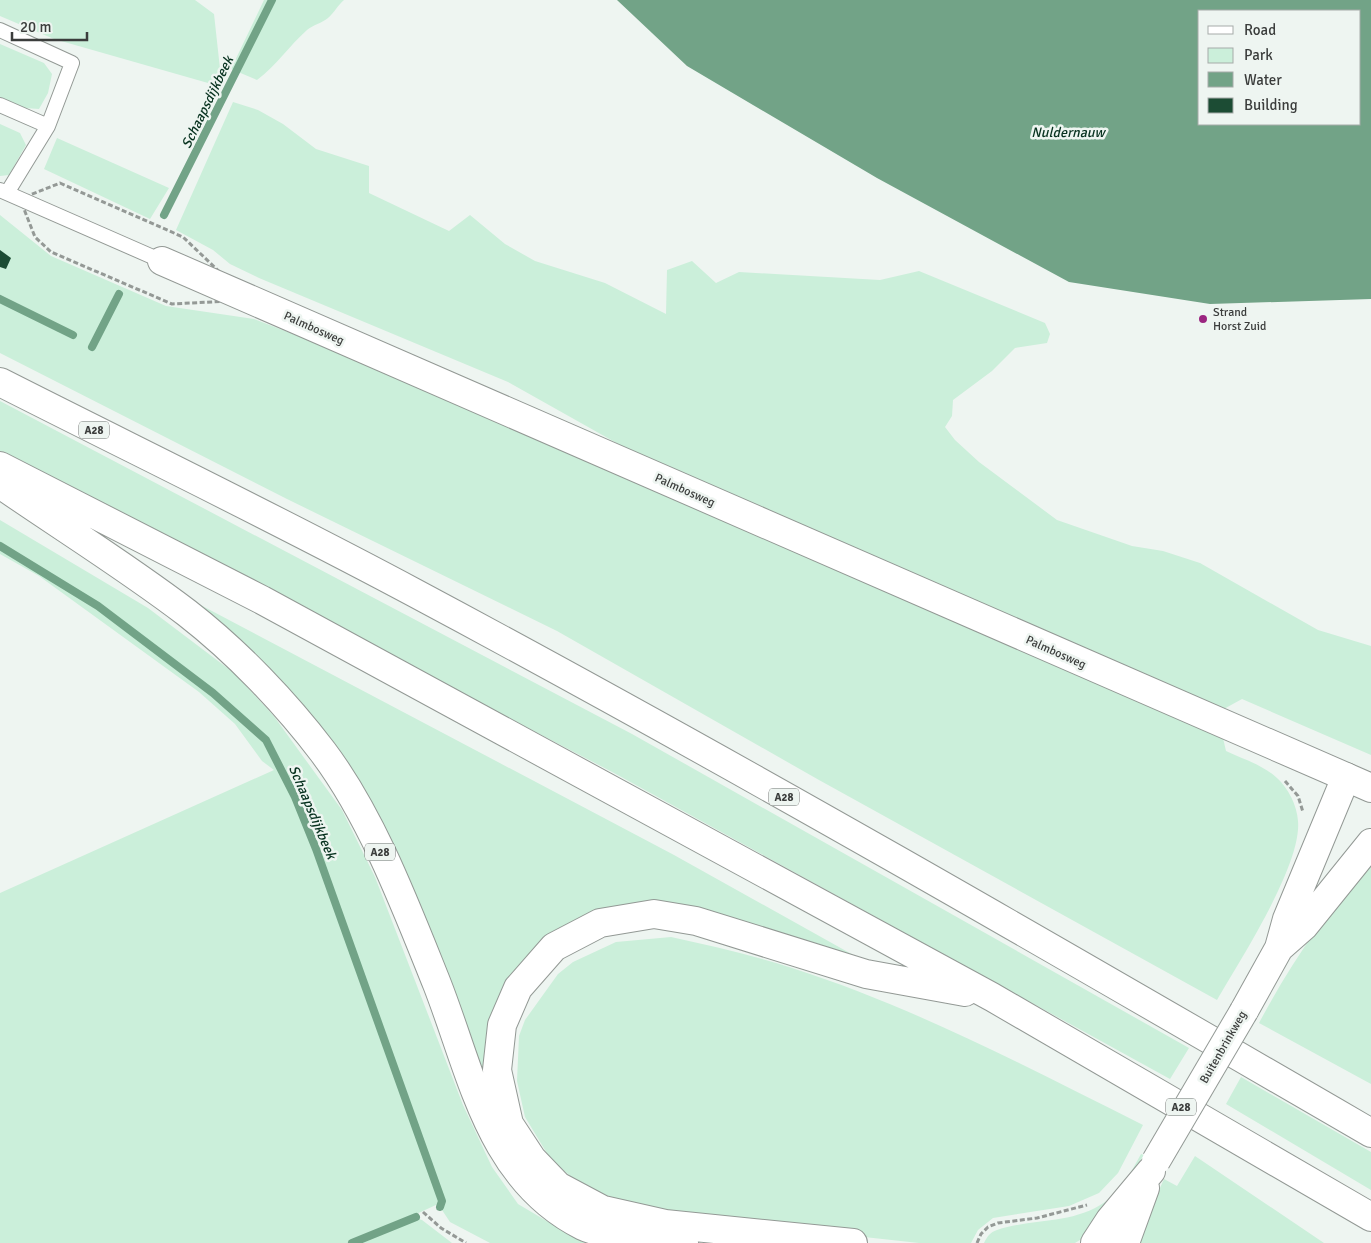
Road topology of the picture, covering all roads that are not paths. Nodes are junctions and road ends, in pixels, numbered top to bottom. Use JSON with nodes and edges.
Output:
{"nodes":[{"id":1,"x":0,"y":30,"type":"edge"},
{"id":2,"x":0,"y":105,"type":"edge"},
{"id":3,"x":48,"y":126,"type":"junction"},
{"id":4,"x":3,"y":191,"type":"edge"},
{"id":5,"x":162,"y":261,"type":"joint"},
{"id":6,"x":0,"y":382,"type":"edge"},
{"id":7,"x":0,"y":466,"type":"edge"},
{"id":8,"x":0,"y":484,"type":"edge"},
{"id":9,"x":1346,"y":777,"type":"junction"},
{"id":10,"x":1371,"y":788,"type":"edge"},
{"id":11,"x":1371,"y":843,"type":"edge"},
{"id":12,"x":1279,"y":948,"type":"junction"},
{"id":13,"x":992,"y":997,"type":"junction"},
{"id":14,"x":1371,"y":1132,"type":"edge"},
{"id":15,"x":1154,"y":1166,"type":"junction"},
{"id":16,"x":1371,"y":1217,"type":"edge"},
{"id":17,"x":684,"y":1243,"type":"edge"},
{"id":18,"x":853,"y":1243,"type":"edge"},
{"id":19,"x":1095,"y":1243,"type":"edge"},
{"id":20,"x":1125,"y":1243,"type":"edge"}],
"edges":[{"from":1,"to":3,"type":"lane"},
{"from":2,"to":3,"type":"lane"},
{"from":3,"to":4,"type":"lane"},
{"from":4,"to":5,"type":"lane","name":"Palmbosweg"},
{"from":5,"to":9,"type":"main road","name":"Palmbosweg"},
{"from":6,"to":14,"type":"main road","number":"A28"},
{"from":7,"to":13,"type":"main road","number":"A28"},
{"from":8,"to":17,"type":"main road","number":"A28"},
{"from":9,"to":10,"type":"main road","name":"Palmbosweg"},
{"from":9,"to":12,"type":"main road","name":"Buitenbrinkweg"},
{"from":11,"to":12,"type":"main road","name":"Buitenbrinkweg"},
{"from":12,"to":15,"type":"main road","name":"Buitenbrinkweg","bridge":true},
{"from":13,"to":16,"type":"main road","number":"A28"},
{"from":13,"to":18,"type":"main road","number":"A28"},
{"from":15,"to":19,"type":"main road","name":"Buitenbrinkweg"},
{"from":15,"to":20,"type":"main road","name":"Buitenbrinkweg"}]}
